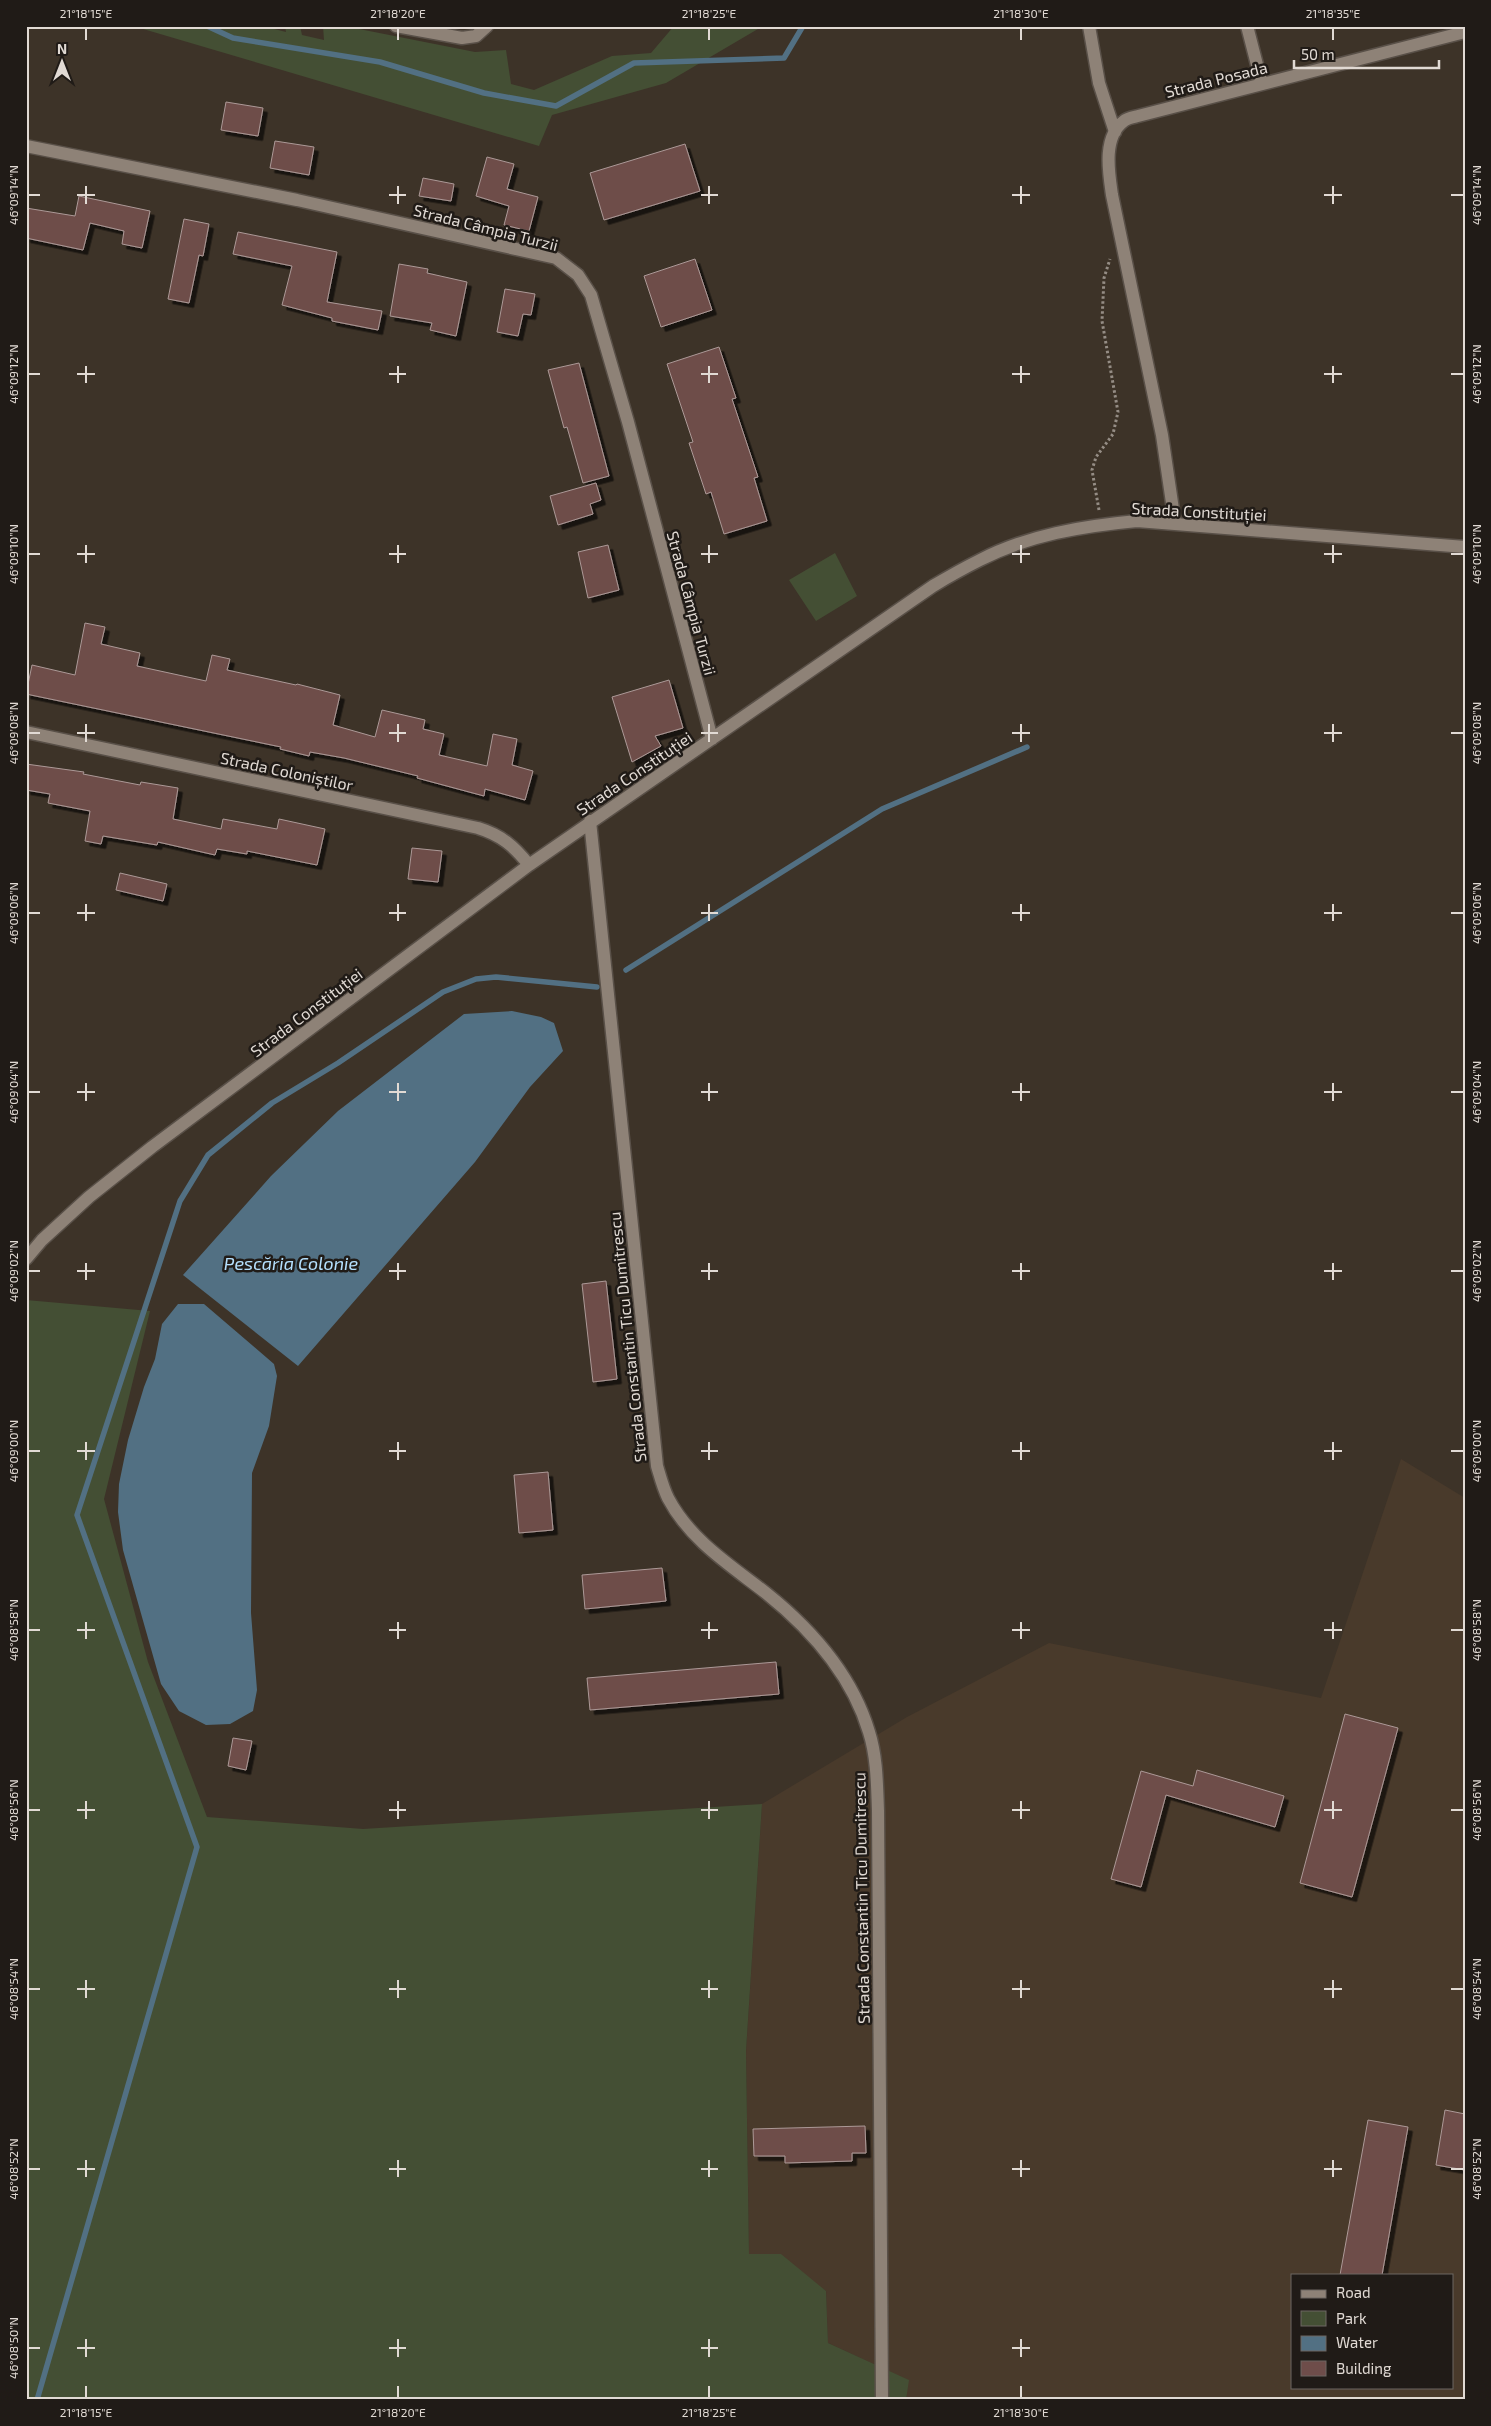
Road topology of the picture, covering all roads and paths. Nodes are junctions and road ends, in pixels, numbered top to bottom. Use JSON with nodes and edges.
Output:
{"nodes":[{"id":1,"x":396,"y":26,"type":"edge"},
{"id":2,"x":487,"y":26,"type":"edge"},
{"id":3,"x":1089,"y":26,"type":"edge"},
{"id":4,"x":1247,"y":26,"type":"edge"},
{"id":5,"x":1465,"y":32,"type":"edge"},
{"id":6,"x":1262,"y":84,"type":"junction"},
{"id":7,"x":1115,"y":132,"type":"junction"},
{"id":8,"x":26,"y":146,"type":"edge"},
{"id":9,"x":1121,"y":236,"type":"junction"},
{"id":10,"x":1175,"y":523,"type":"junction"},
{"id":11,"x":1102,"y":524,"type":"junction"},
{"id":12,"x":1465,"y":547,"type":"edge"},
{"id":13,"x":26,"y":732,"type":"edge"},
{"id":14,"x":712,"y":739,"type":"junction"},
{"id":15,"x":590,"y":821,"type":"junction"},
{"id":16,"x":529,"y":865,"type":"junction"},
{"id":17,"x":26,"y":1259,"type":"edge"},
{"id":18,"x":882,"y":2400,"type":"edge"}],
"edges":[{"from":1,"to":2,"type":"street"},
{"from":3,"to":7,"type":"street"},
{"from":4,"to":6,"type":"street"},
{"from":5,"to":6,"type":"street","name":"Strada Posada"},
{"from":6,"to":7,"type":"street","name":"Strada Posada"},
{"from":7,"to":9,"type":"street"},
{"from":8,"to":14,"type":"street","name":"Strada Câmpia Turzii"},
{"from":9,"to":10,"type":"street"},
{"from":9,"to":11,"type":"path"},
{"from":10,"to":11,"type":"street","name":"Strada Constituției"},
{"from":10,"to":12,"type":"street","name":"Strada Constituției"},
{"from":11,"to":14,"type":"street","name":"Strada Constituției"},
{"from":13,"to":16,"type":"street","name":"Strada Coloniștilor"},
{"from":14,"to":15,"type":"street","name":"Strada Constituției"},
{"from":15,"to":16,"type":"street","name":"Strada Constituției"},
{"from":15,"to":18,"type":"street","name":"Strada Constantin Ticu Dumitrescu"},
{"from":16,"to":17,"type":"street","name":"Strada Constituției"}]}
